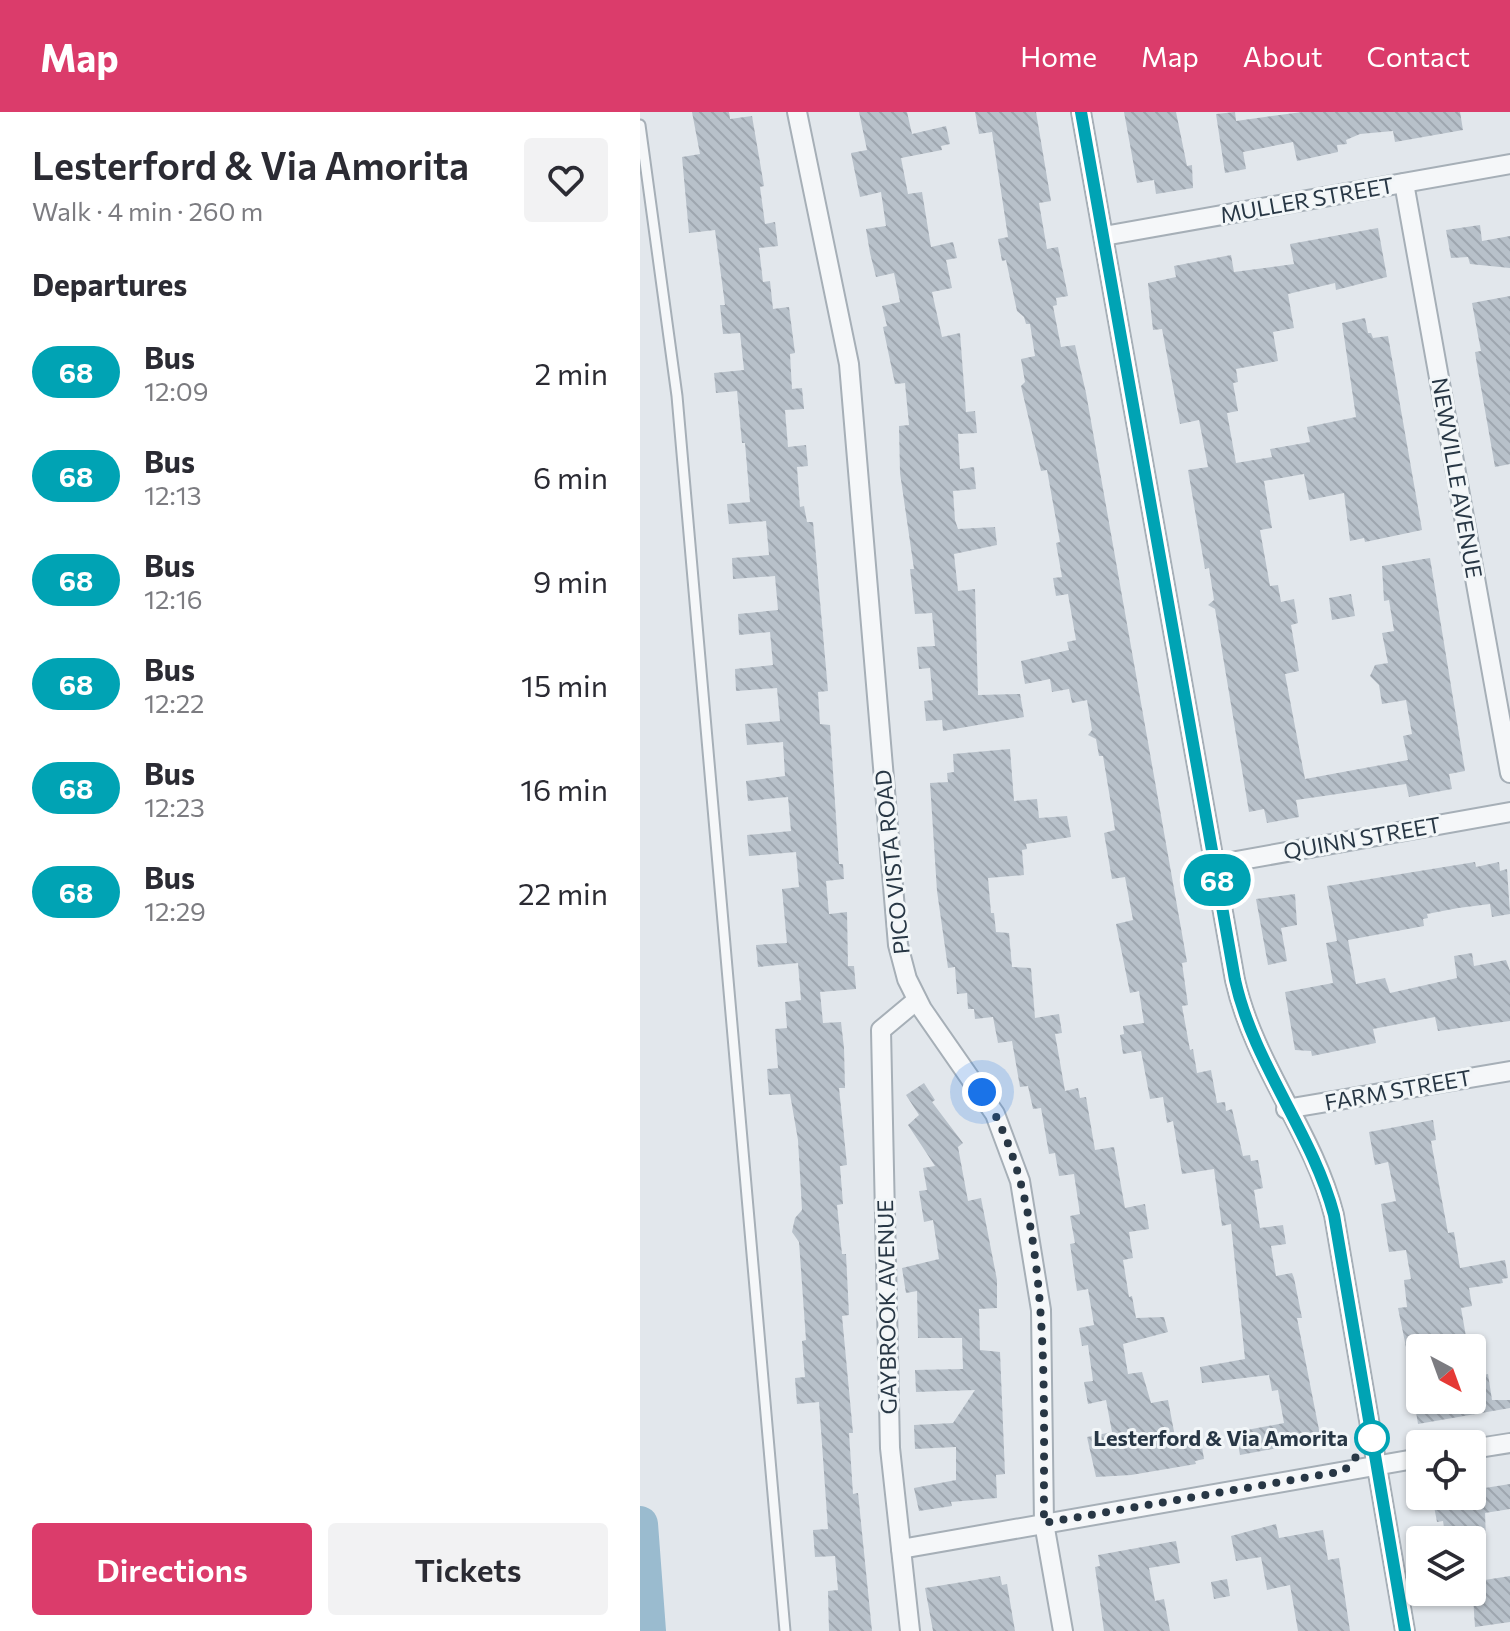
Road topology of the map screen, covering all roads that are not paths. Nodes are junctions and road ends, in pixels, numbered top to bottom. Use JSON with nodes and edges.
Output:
{"nodes":[{"id":1,"x":797,"y":112,"type":"edge"},
{"id":2,"x":1081,"y":112,"type":"edge"},
{"id":3,"x":640,"y":125,"type":"edge"},
{"id":4,"x":1510,"y":164,"type":"edge"},
{"id":5,"x":1404,"y":183,"type":"junction"},
{"id":6,"x":1104,"y":236,"type":"junction"},
{"id":7,"x":1510,"y":773,"type":"edge"},
{"id":8,"x":1510,"y":812,"type":"edge"},
{"id":9,"x":1214,"y":865,"type":"junction"},
{"id":10,"x":917,"y":1000,"type":"junction"},
{"id":11,"x":1510,"y":1071,"type":"edge"},
{"id":12,"x":1286,"y":1109,"type":"junction"},
{"id":13,"x":1510,"y":1443,"type":"edge"},
{"id":14,"x":1486,"y":1447,"type":"edge"},
{"id":15,"x":1406,"y":1460,"type":"edge"},
{"id":16,"x":1376,"y":1465,"type":"junction"},
{"id":17,"x":1044,"y":1523,"type":"junction"},
{"id":18,"x":901,"y":1549,"type":"junction"},
{"id":19,"x":785,"y":1631,"type":"edge"},
{"id":20,"x":910,"y":1631,"type":"edge"},
{"id":21,"x":1063,"y":1631,"type":"edge"},
{"id":22,"x":1405,"y":1631,"type":"edge"}],
"edges":[{"from":1,"to":10,"type":"street","name":"PICO VISTA ROAD"},
{"from":2,"to":6,"type":"street"},
{"from":3,"to":19,"type":"lane"},
{"from":4,"to":5,"type":"street","name":"MULLER STREET"},
{"from":5,"to":6,"type":"street","name":"MULLER STREET"},
{"from":5,"to":7,"type":"street","name":"NEWVILLE AVENUE"},
{"from":6,"to":9,"type":"street"},
{"from":8,"to":9,"type":"street","name":"QUINN STREET"},
{"from":9,"to":12,"type":"street"},
{"from":10,"to":17,"type":"street","name":"PICO VISTA ROAD"},
{"from":10,"to":18,"type":"street","name":"GAYBROOK AVENUE"},
{"from":11,"to":12,"type":"street","name":"FARM STREET"},
{"from":12,"to":16,"type":"street"},
{"from":13,"to":14,"type":"street"},
{"from":15,"to":16,"type":"street"},
{"from":16,"to":17,"type":"street"},
{"from":16,"to":22,"type":"street"},
{"from":17,"to":18,"type":"street"},
{"from":17,"to":21,"type":"street","name":"PICO VISTA ROAD"},
{"from":18,"to":20,"type":"street","name":"GAYBROOK AVENUE"}]}
